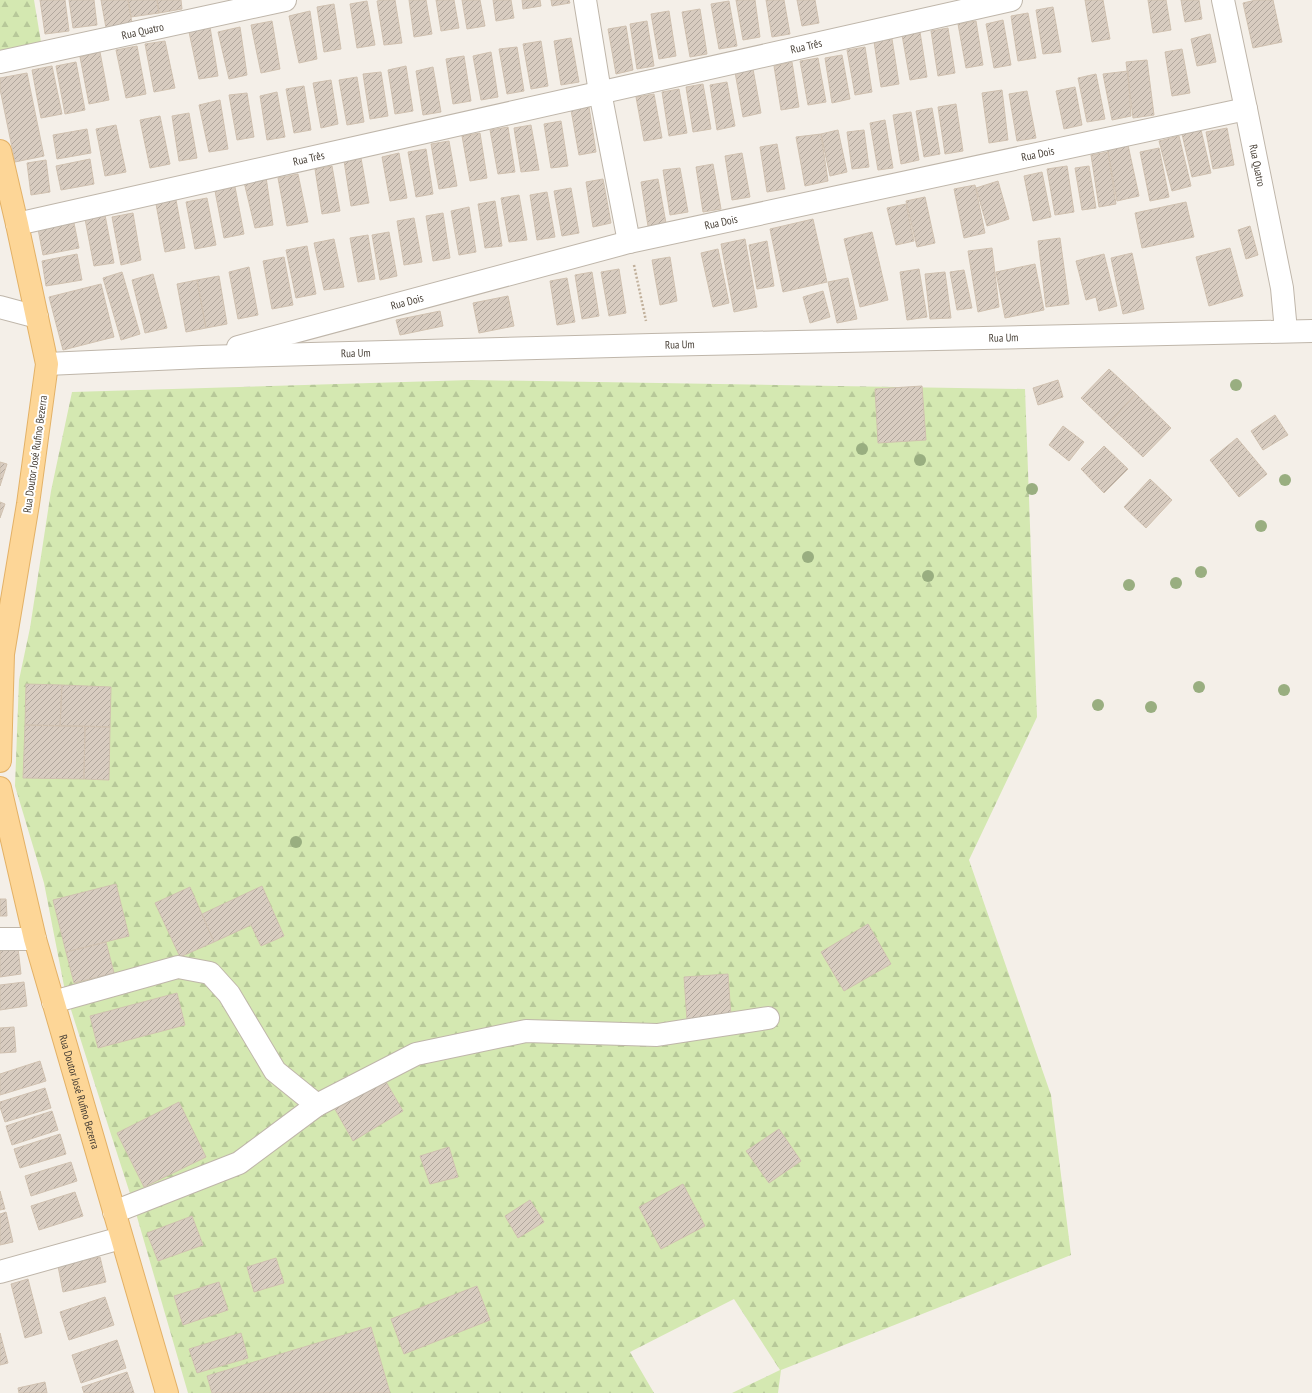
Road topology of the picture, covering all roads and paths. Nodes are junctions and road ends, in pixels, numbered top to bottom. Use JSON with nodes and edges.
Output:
{"nodes":[{"id":1,"x":285,"y":0,"type":"edge"},
{"id":2,"x":584,"y":0,"type":"edge"},
{"id":3,"x":1011,"y":0,"type":"edge"},
{"id":4,"x":1223,"y":0,"type":"edge"},
{"id":5,"x":0,"y":62,"type":"edge"},
{"id":6,"x":600,"y":92,"type":"junction"},
{"id":7,"x":1246,"y":109,"type":"junction"},
{"id":8,"x":0,"y":152,"type":"edge"},
{"id":9,"x":17,"y":224,"type":"junction"},
{"id":10,"x":629,"y":242,"type":"junction"},
{"id":11,"x":0,"y":307,"type":"edge"},
{"id":12,"x":37,"y":317,"type":"junction"},
{"id":13,"x":1286,"y":331,"type":"junction"},
{"id":14,"x":1312,"y":331,"type":"edge"},
{"id":15,"x":652,"y":345,"type":"junction"},
{"id":16,"x":202,"y":357,"type":"junction"},
{"id":17,"x":47,"y":364,"type":"junction"},
{"id":18,"x":2,"y":653,"type":"edge"},
{"id":19,"x":0,"y":761,"type":"edge"},
{"id":20,"x":0,"y":788,"type":"edge"},
{"id":21,"x":35,"y":938,"type":"junction"},
{"id":22,"x":0,"y":939,"type":"edge"},
{"id":23,"x":53,"y":1002,"type":"junction"},
{"id":24,"x":768,"y":1018,"type":"dead end"},
{"id":25,"x":317,"y":1105,"type":"junction"},
{"id":26,"x":114,"y":1212,"type":"junction"},
{"id":27,"x":121,"y":1238,"type":"junction"},
{"id":28,"x":0,"y":1272,"type":"edge"},
{"id":29,"x":167,"y":1393,"type":"edge"}],
"edges":[{"from":1,"to":5,"type":"street","name":"Rua Quatro"},
{"from":2,"to":6,"type":"street"},
{"from":3,"to":6,"type":"street","name":"Rua Três"},
{"from":4,"to":7,"type":"street","name":"Rua Quatro"},
{"from":6,"to":9,"type":"street","name":"Rua Três"},
{"from":6,"to":10,"type":"street"},
{"from":7,"to":10,"type":"street","name":"Rua Dois"},
{"from":7,"to":13,"type":"street","name":"Rua Quatro"},
{"from":8,"to":9,"type":"main road","name":"Rua Doutor José Rufino Bezerra"},
{"from":9,"to":12,"type":"main road","name":"Rua Doutor José Rufino Bezerra"},
{"from":10,"to":15,"type":"path"},
{"from":10,"to":16,"type":"street","name":"Rua Dois"},
{"from":11,"to":12,"type":"street"},
{"from":12,"to":17,"type":"main road","name":"Rua Doutor José Rufino Bezerra"},
{"from":13,"to":14,"type":"street","name":"Rua Um"},
{"from":13,"to":15,"type":"street","name":"Rua Um"},
{"from":15,"to":16,"type":"street","name":"Rua Um"},
{"from":16,"to":17,"type":"street","name":"Rua Um"},
{"from":17,"to":18,"type":"main road","name":"Rua Doutor José Rufino Bezerra"},
{"from":18,"to":19,"type":"main road","name":"Rua Doutor José Rufino Bezerra"},
{"from":20,"to":21,"type":"main road","name":"Rua Doutor José Rufino Bezerra"},
{"from":21,"to":22,"type":"street"},
{"from":21,"to":23,"type":"main road","name":"Rua Doutor José Rufino Bezerra"},
{"from":23,"to":25,"type":"street"},
{"from":23,"to":26,"type":"main road","name":"Rua Doutor José Rufino Bezerra"},
{"from":24,"to":25,"type":"street"},
{"from":25,"to":26,"type":"street"},
{"from":26,"to":27,"type":"main road","name":"Rua Doutor José Rufino Bezerra"},
{"from":27,"to":28,"type":"street"},
{"from":27,"to":29,"type":"main road","name":"Rua Doutor José Rufino Bezerra"}]}
